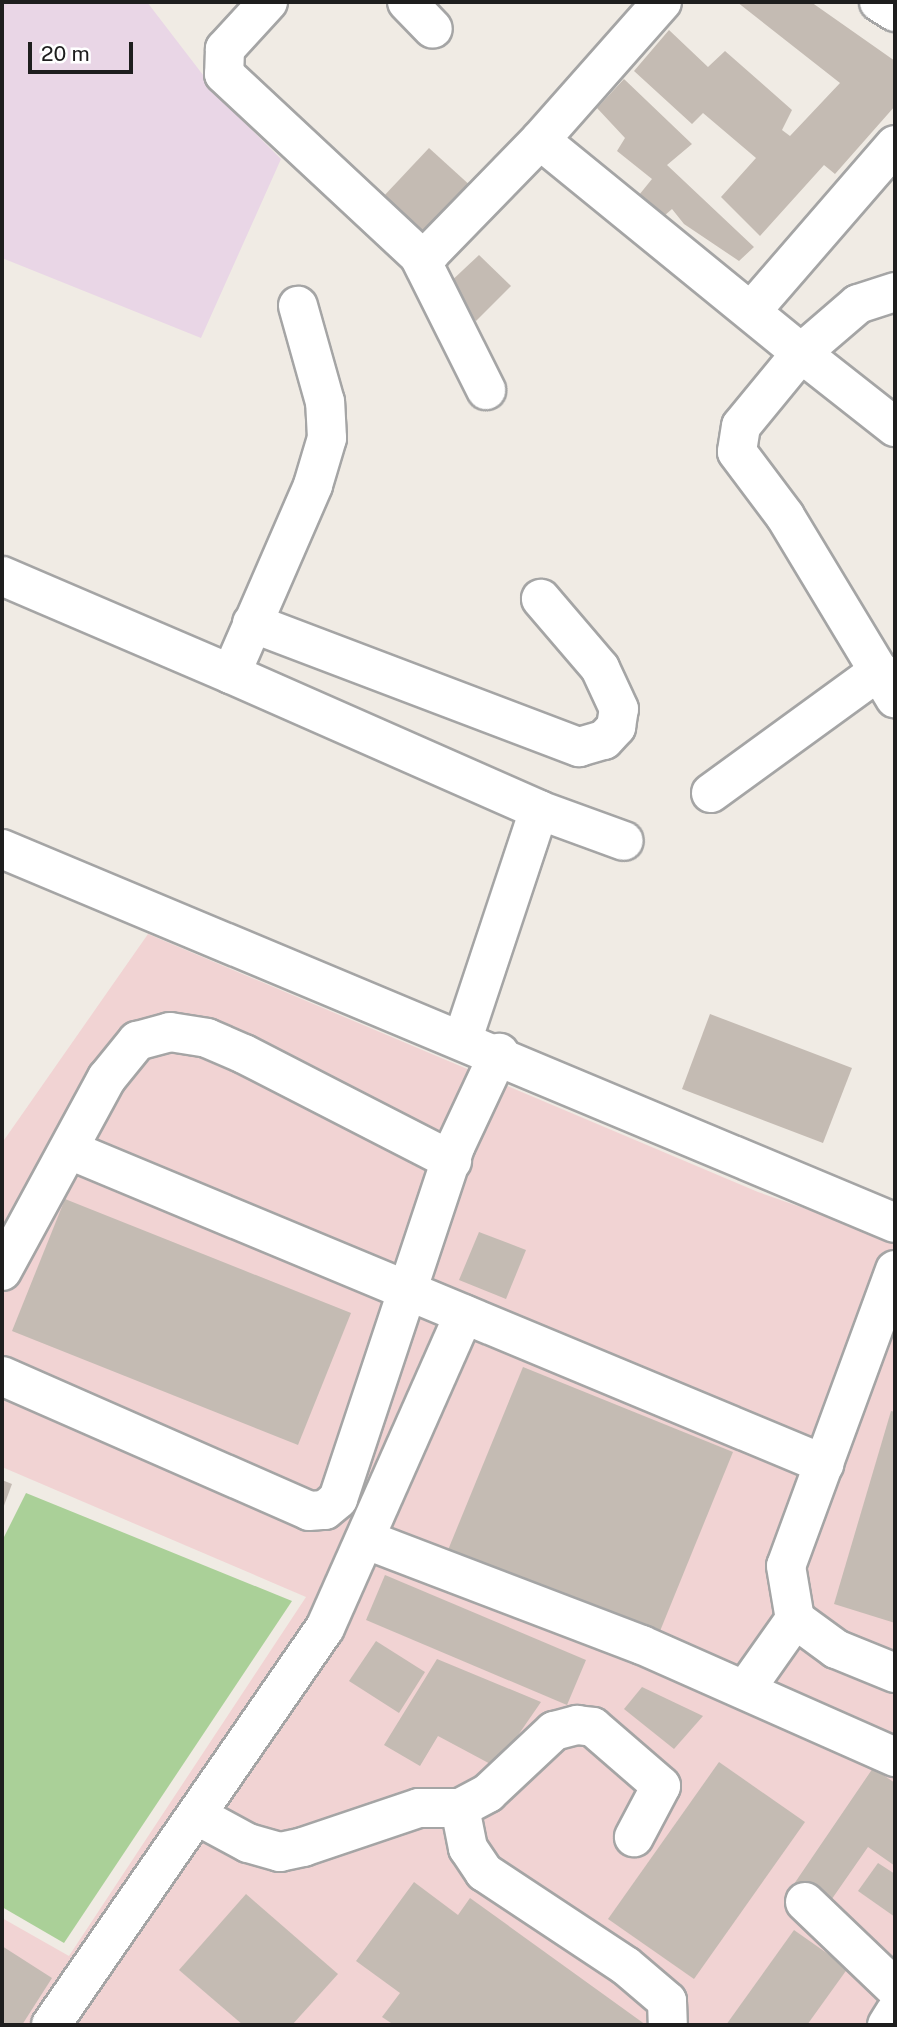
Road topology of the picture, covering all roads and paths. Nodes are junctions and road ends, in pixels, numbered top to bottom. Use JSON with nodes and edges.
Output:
{"nodes":[{"id":1,"x":268,"y":2,"type":"edge"},
{"id":2,"x":662,"y":2,"type":"edge"},
{"id":3,"x":879,"y":2,"type":"edge"},
{"id":4,"x":895,"y":12,"type":"edge"},
{"id":5,"x":540,"y":140,"type":"junction"},
{"id":6,"x":895,"y":145,"type":"edge"},
{"id":7,"x":419,"y":256,"type":"junction"},
{"id":8,"x":895,"y":292,"type":"edge"},
{"id":9,"x":298,"y":306,"type":"dead end"},
{"id":10,"x":753,"y":309,"type":"junction"},
{"id":11,"x":801,"y":354,"type":"junction"},
{"id":12,"x":486,"y":390,"type":"dead end"},
{"id":13,"x":895,"y":427,"type":"edge"},
{"id":14,"x":2,"y":576,"type":"edge"},
{"id":15,"x":541,"y":599,"type":"dead end"},
{"id":16,"x":252,"y":623,"type":"junction"},
{"id":17,"x":231,"y":674,"type":"junction"},
{"id":18,"x":887,"y":684,"type":"edge"},
{"id":19,"x":711,"y":793,"type":"dead end"},
{"id":20,"x":539,"y":810,"type":"junction"},
{"id":21,"x":624,"y":841,"type":"dead end"},
{"id":22,"x":2,"y":849,"type":"edge"},
{"id":23,"x":463,"y":1038,"type":"junction"},
{"id":24,"x":499,"y":1053,"type":"junction"},
{"id":25,"x":72,"y":1151,"type":"junction"},
{"id":26,"x":452,"y":1161,"type":"junction"},
{"id":27,"x":895,"y":1223,"type":"edge"},
{"id":28,"x":895,"y":1270,"type":"edge"},
{"id":29,"x":2,"y":1271,"type":"edge"},
{"id":30,"x":408,"y":1291,"type":"junction"},
{"id":31,"x":464,"y":1314,"type":"junction"},
{"id":32,"x":2,"y":1376,"type":"edge"},
{"id":33,"x":824,"y":1464,"type":"junction"},
{"id":34,"x":367,"y":1540,"type":"junction"},
{"id":35,"x":795,"y":1619,"type":"junction"},
{"id":36,"x":895,"y":1673,"type":"edge"},
{"id":37,"x":745,"y":1690,"type":"junction"},
{"id":38,"x":895,"y":1757,"type":"edge"},
{"id":39,"x":460,"y":1808,"type":"junction"},
{"id":40,"x":198,"y":1816,"type":"junction"},
{"id":41,"x":634,"y":1837,"type":"dead end"},
{"id":42,"x":805,"y":1902,"type":"dead end"},
{"id":43,"x":895,"y":1988,"type":"edge"},
{"id":44,"x":895,"y":2012,"type":"edge"},
{"id":45,"x":51,"y":2025,"type":"edge"},
{"id":46,"x":668,"y":2025,"type":"edge"},
{"id":47,"x":887,"y":2025,"type":"edge"}],
"edges":[{"from":1,"to":7,"type":"street"},
{"from":2,"to":5,"type":"street"},
{"from":3,"to":4,"type":"street"},
{"from":5,"to":7,"type":"street"},
{"from":5,"to":10,"type":"street"},
{"from":6,"to":10,"type":"street"},
{"from":7,"to":12,"type":"street"},
{"from":8,"to":11,"type":"street"},
{"from":9,"to":16,"type":"street"},
{"from":10,"to":11,"type":"street"},
{"from":11,"to":13,"type":"street"},
{"from":11,"to":18,"type":"street"},
{"from":14,"to":17,"type":"street"},
{"from":15,"to":16,"type":"street"},
{"from":16,"to":17,"type":"street"},
{"from":17,"to":20,"type":"street"},
{"from":18,"to":19,"type":"street"},
{"from":20,"to":21,"type":"street"},
{"from":20,"to":23,"type":"street"},
{"from":22,"to":23,"type":"street"},
{"from":23,"to":24,"type":"street"},
{"from":24,"to":26,"type":"street"},
{"from":24,"to":27,"type":"street"},
{"from":25,"to":26,"type":"street"},
{"from":25,"to":29,"type":"street"},
{"from":25,"to":30,"type":"street"},
{"from":26,"to":30,"type":"street"},
{"from":28,"to":33,"type":"street"},
{"from":30,"to":31,"type":"street"},
{"from":30,"to":32,"type":"street"},
{"from":31,"to":33,"type":"street"},
{"from":31,"to":34,"type":"street"},
{"from":33,"to":35,"type":"street"},
{"from":34,"to":37,"type":"street"},
{"from":34,"to":40,"type":"street"},
{"from":35,"to":36,"type":"street"},
{"from":35,"to":37,"type":"street"},
{"from":37,"to":38,"type":"street"},
{"from":39,"to":40,"type":"street"},
{"from":39,"to":41,"type":"street"},
{"from":39,"to":46,"type":"street"},
{"from":40,"to":45,"type":"street"},
{"from":42,"to":43,"type":"street"},
{"from":44,"to":47,"type":"street"}]}
